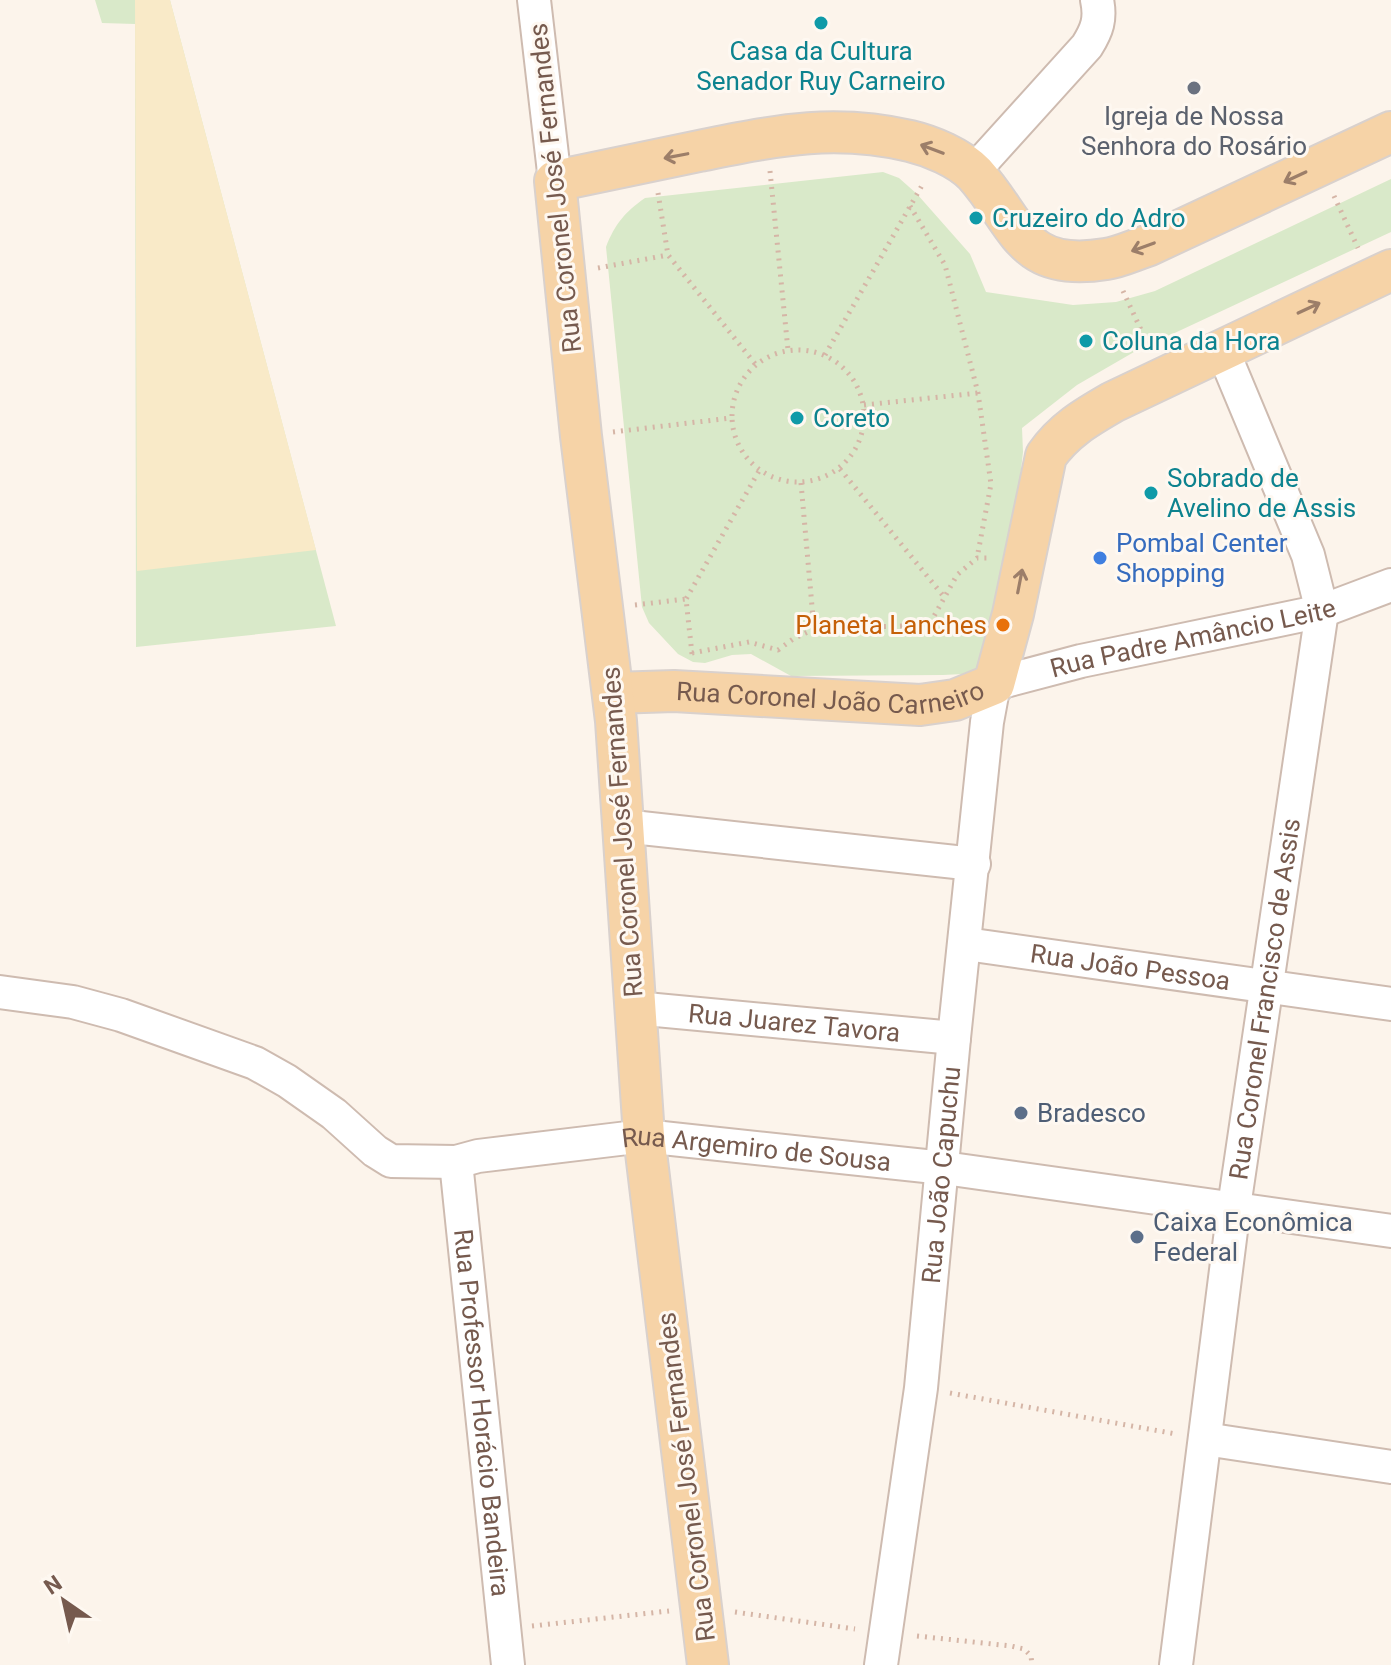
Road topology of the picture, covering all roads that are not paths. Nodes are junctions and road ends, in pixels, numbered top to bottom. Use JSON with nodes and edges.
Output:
{"nodes":[{"id":1,"x":534,"y":0,"type":"edge"},
{"id":2,"x":1097,"y":0,"type":"edge"},
{"id":3,"x":1391,"y":132,"type":"edge"},
{"id":4,"x":957,"y":162,"type":"junction"},
{"id":5,"x":555,"y":181,"type":"junction"},
{"id":6,"x":1382,"y":274,"type":"edge"},
{"id":7,"x":1222,"y":349,"type":"junction"},
{"id":8,"x":1391,"y":585,"type":"edge"},
{"id":9,"x":1322,"y":611,"type":"junction"},
{"id":10,"x":994,"y":684,"type":"junction"},
{"id":11,"x":613,"y":693,"type":"junction"},
{"id":12,"x":623,"y":826,"type":"junction"},
{"id":13,"x":974,"y":864,"type":"junction"},
{"id":14,"x":966,"y":944,"type":"junction"},
{"id":15,"x":1267,"y":985,"type":"junction"},
{"id":16,"x":0,"y":992,"type":"edge"},
{"id":17,"x":1391,"y":1004,"type":"edge"},
{"id":18,"x":635,"y":1008,"type":"junction"},
{"id":19,"x":954,"y":1038,"type":"junction"},
{"id":20,"x":644,"y":1136,"type":"junction"},
{"id":21,"x":456,"y":1162,"type":"junction"},
{"id":22,"x":944,"y":1168,"type":"junction"},
{"id":23,"x":1234,"y":1207,"type":"junction"},
{"id":24,"x":1391,"y":1231,"type":"edge"},
{"id":25,"x":1205,"y":1439,"type":"junction"},
{"id":26,"x":1391,"y":1467,"type":"edge"},
{"id":27,"x":508,"y":1665,"type":"edge"},
{"id":28,"x":708,"y":1665,"type":"edge"},
{"id":29,"x":881,"y":1665,"type":"edge"},
{"id":30,"x":1176,"y":1665,"type":"edge"}],
"edges":[{"from":1,"to":5,"type":"street","name":"Rua Coronel José Fernandes"},
{"from":2,"to":4,"type":"street"},
{"from":3,"to":4,"type":"main road","one_way":true},
{"from":4,"to":5,"type":"main road","one_way":true},
{"from":5,"to":11,"type":"main road","name":"Rua Coronel José Fernandes"},
{"from":7,"to":6,"type":"main road","name":"Rua Coronel João Carneiro","one_way":true},
{"from":7,"to":9,"type":"street","name":"Rua Coronel Francisco de Assis"},
{"from":10,"to":7,"type":"main road","name":"Rua Coronel João Carneiro","one_way":true},
{"from":8,"to":9,"type":"street","name":"Rua Padre Amâncio Leite"},
{"from":9,"to":10,"type":"street","name":"Rua Padre Amâncio Leite"},
{"from":9,"to":15,"type":"street","name":"Rua Coronel Francisco de Assis"},
{"from":10,"to":11,"type":"main road","name":"Rua Coronel João Carneiro"},
{"from":10,"to":13,"type":"street","name":"Rua João Capuchu"},
{"from":11,"to":12,"type":"main road","name":"Rua Coronel José Fernandes"},
{"from":12,"to":13,"type":"street"},
{"from":12,"to":18,"type":"main road","name":"Rua Coronel José Fernandes"},
{"from":13,"to":14,"type":"street","name":"Rua João Capuchu"},
{"from":14,"to":15,"type":"street","name":"Rua João Pessoa"},
{"from":14,"to":19,"type":"street","name":"Rua João Capuchu"},
{"from":15,"to":17,"type":"street","name":"Rua João Pessoa"},
{"from":15,"to":23,"type":"street","name":"Rua Coronel Francisco de Assis"},
{"from":16,"to":21,"type":"street","name":"Rua Argemiro de Sousa"},
{"from":18,"to":19,"type":"street","name":"Rua Juarez Tavora"},
{"from":18,"to":20,"type":"main road","name":"Rua Coronel José Fernandes"},
{"from":19,"to":22,"type":"street","name":"Rua João Capuchu"},
{"from":20,"to":21,"type":"street","name":"Rua Argemiro de Sousa"},
{"from":20,"to":22,"type":"street","name":"Rua Argemiro de Sousa"},
{"from":20,"to":28,"type":"main road","name":"Rua Coronel José Fernandes"},
{"from":21,"to":27,"type":"street","name":"Rua Professor Horácio Bandeira"},
{"from":22,"to":23,"type":"street","name":"Rua Argemiro de Sousa"},
{"from":22,"to":29,"type":"street","name":"Rua João Capuchu"},
{"from":23,"to":24,"type":"street","name":"Rua Argemiro de Sousa"},
{"from":23,"to":25,"type":"street","name":"Rua Coronel Francisco de Assis"},
{"from":25,"to":26,"type":"street"},
{"from":25,"to":30,"type":"street","name":"Rua Coronel Francisco de Assis"}]}
